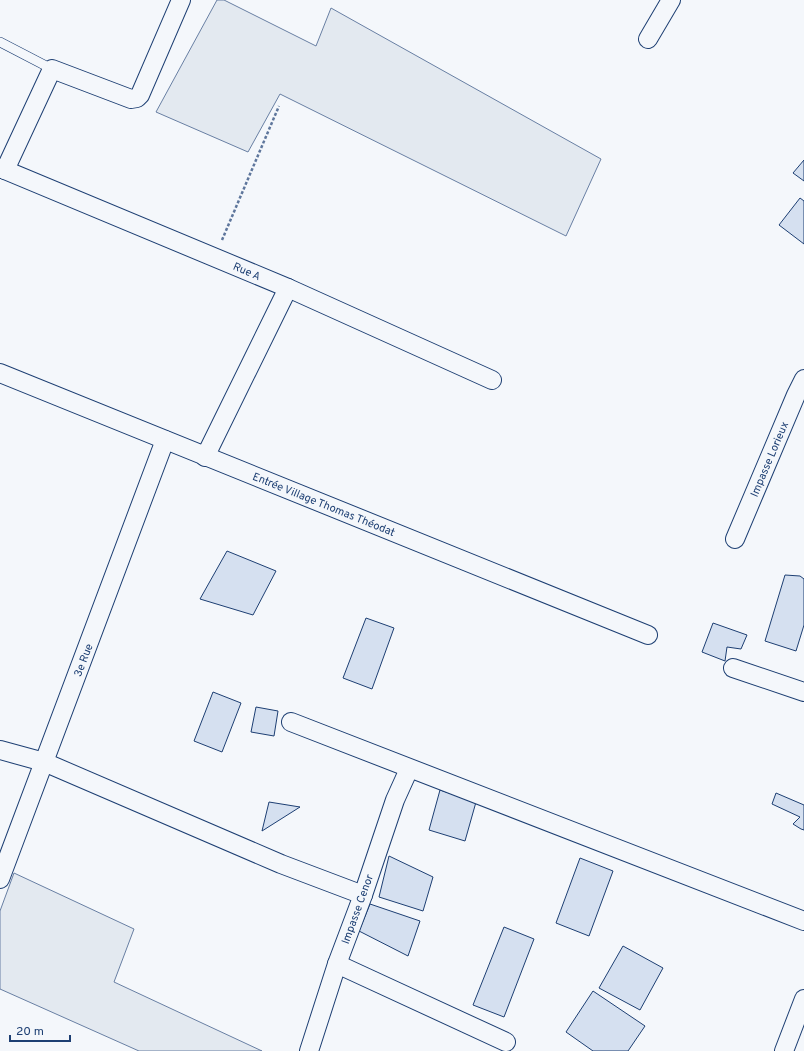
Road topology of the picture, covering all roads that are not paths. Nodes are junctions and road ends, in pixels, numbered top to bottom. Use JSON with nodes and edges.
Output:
{"nodes":[{"id":1,"x":181,"y":0,"type":"edge"},
{"id":2,"x":671,"y":0,"type":"edge"},
{"id":3,"x":648,"y":39,"type":"dead end"},
{"id":4,"x":0,"y":42,"type":"edge"},
{"id":5,"x":52,"y":69,"type":"junction"},
{"id":6,"x":2,"y":169,"type":"edge"},
{"id":7,"x":288,"y":288,"type":"junction"},
{"id":8,"x":0,"y":373,"type":"edge"},
{"id":9,"x":804,"y":378,"type":"edge"},
{"id":10,"x":492,"y":380,"type":"dead end"},
{"id":11,"x":165,"y":440,"type":"junction"},
{"id":12,"x":206,"y":457,"type":"junction"},
{"id":13,"x":735,"y":539,"type":"dead end"},
{"id":14,"x":648,"y":635,"type":"dead end"},
{"id":15,"x":733,"y":668,"type":"dead end"},
{"id":16,"x":804,"y":692,"type":"edge"},
{"id":17,"x":291,"y":722,"type":"dead end"},
{"id":18,"x":0,"y":750,"type":"edge"},
{"id":19,"x":44,"y":762,"type":"junction"},
{"id":20,"x":409,"y":768,"type":"junction"},
{"id":21,"x":0,"y":879,"type":"edge"},
{"id":22,"x":363,"y":895,"type":"junction"},
{"id":23,"x":804,"y":922,"type":"edge"},
{"id":24,"x":337,"y":964,"type":"junction"},
{"id":25,"x":804,"y":999,"type":"edge"},
{"id":26,"x":506,"y":1042,"type":"dead end"},
{"id":27,"x":310,"y":1051,"type":"edge"},
{"id":28,"x":784,"y":1051,"type":"edge"}],
"edges":[{"from":1,"to":5,"type":"street"},
{"from":2,"to":3,"type":"street"},
{"from":4,"to":5,"type":"lane"},
{"from":5,"to":6,"type":"street"},
{"from":6,"to":7,"type":"street","name":"Rue A"},
{"from":7,"to":10,"type":"street","name":"Rue A"},
{"from":7,"to":12,"type":"street"},
{"from":8,"to":11,"type":"street","name":"Entrée Village Thomas Théodat"},
{"from":9,"to":13,"type":"street","name":"Impasse Lorieux"},
{"from":11,"to":12,"type":"street","name":"Entrée Village Thomas Théodat"},
{"from":11,"to":19,"type":"street","name":"3e Rue"},
{"from":12,"to":14,"type":"street","name":"Entrée Village Thomas Théodat"},
{"from":15,"to":16,"type":"street"},
{"from":17,"to":20,"type":"street"},
{"from":18,"to":19,"type":"street"},
{"from":19,"to":21,"type":"street","name":"3e Rue"},
{"from":19,"to":22,"type":"street"},
{"from":20,"to":22,"type":"street","name":"Impasse Cenor"},
{"from":20,"to":23,"type":"street"},
{"from":22,"to":24,"type":"street","name":"Impasse Cenor"},
{"from":24,"to":26,"type":"street"},
{"from":24,"to":27,"type":"street","name":"Impasse Cenor"},
{"from":25,"to":28,"type":"street"}]}
